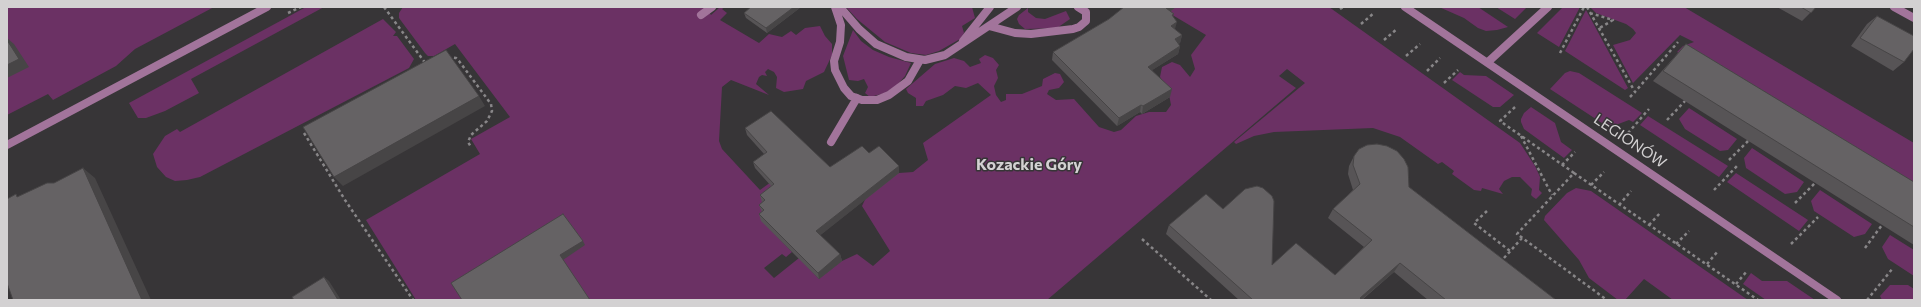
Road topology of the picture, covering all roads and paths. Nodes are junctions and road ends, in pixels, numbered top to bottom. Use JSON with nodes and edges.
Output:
{"nodes":[{"id":1,"x":267,"y":7,"type":"edge"},
{"id":2,"x":384,"y":7,"type":"edge"},
{"id":3,"x":712,"y":7,"type":"edge"},
{"id":4,"x":836,"y":7,"type":"edge"},
{"id":5,"x":840,"y":7,"type":"edge"},
{"id":6,"x":990,"y":7,"type":"edge"},
{"id":7,"x":1017,"y":7,"type":"edge"},
{"id":8,"x":1078,"y":7,"type":"edge"},
{"id":9,"x":1343,"y":7,"type":"edge"},
{"id":10,"x":1405,"y":7,"type":"edge"},
{"id":11,"x":1548,"y":7,"type":"edge"},
{"id":12,"x":1584,"y":7,"type":"edge"},
{"id":13,"x":1587,"y":7,"type":"edge"},
{"id":14,"x":1894,"y":7,"type":"edge"},
{"id":15,"x":1340,"y":9,"type":"dead end"},
{"id":16,"x":1374,"y":13,"type":"dead end"},
{"id":17,"x":1590,"y":13,"type":"junction"},
{"id":18,"x":701,"y":15,"type":"dead end"},
{"id":19,"x":1914,"y":18,"type":"edge"},
{"id":20,"x":1361,"y":24,"type":"dead end"},
{"id":21,"x":989,"y":26,"type":"junction"},
{"id":22,"x":1397,"y":29,"type":"dead end"},
{"id":23,"x":1598,"y":29,"type":"junction"},
{"id":24,"x":1384,"y":40,"type":"dead end"},
{"id":25,"x":1678,"y":42,"type":"dead end"},
{"id":26,"x":1420,"y":44,"type":"dead end"},
{"id":27,"x":958,"y":46,"type":"junction"},
{"id":28,"x":1560,"y":53,"type":"dead end"},
{"id":29,"x":1406,"y":56,"type":"dead end"},
{"id":30,"x":444,"y":58,"type":"edge"},
{"id":31,"x":1440,"y":58,"type":"dead end"},
{"id":32,"x":920,"y":60,"type":"junction"},
{"id":33,"x":1488,"y":62,"type":"junction"},
{"id":34,"x":428,"y":66,"type":"edge"},
{"id":35,"x":1458,"y":70,"type":"dead end"},
{"id":36,"x":1427,"y":71,"type":"dead end"},
{"id":37,"x":1444,"y":83,"type":"dead end"},
{"id":38,"x":1531,"y":92,"type":"junction"},
{"id":39,"x":1635,"y":92,"type":"junction"},
{"id":40,"x":1630,"y":97,"type":"dead end"},
{"id":41,"x":857,"y":98,"type":"junction"},
{"id":42,"x":1685,"y":101,"type":"edge"},
{"id":43,"x":1649,"y":109,"type":"dead end"},
{"id":44,"x":1666,"y":120,"type":"dead end"},
{"id":45,"x":304,"y":133,"type":"edge"},
{"id":46,"x":1520,"y":136,"type":"junction"},
{"id":47,"x":1748,"y":141,"type":"edge"},
{"id":48,"x":831,"y":142,"type":"dead end"},
{"id":49,"x":7,"y":145,"type":"edge"},
{"id":50,"x":471,"y":147,"type":"dead end"},
{"id":51,"x":1615,"y":148,"type":"junction"},
{"id":52,"x":1575,"y":152,"type":"dead end"},
{"id":53,"x":1729,"y":160,"type":"dead end"},
{"id":54,"x":1562,"y":165,"type":"junction"},
{"id":55,"x":1737,"y":166,"type":"dead end"},
{"id":56,"x":1604,"y":172,"type":"dead end"},
{"id":57,"x":1574,"y":173,"type":"junction"},
{"id":58,"x":1815,"y":183,"type":"edge"},
{"id":59,"x":1591,"y":185,"type":"junction"},
{"id":60,"x":1631,"y":191,"type":"dead end"},
{"id":61,"x":1552,"y":195,"type":"junction"},
{"id":62,"x":1795,"y":203,"type":"dead end"},
{"id":63,"x":1619,"y":204,"type":"junction"},
{"id":64,"x":1700,"y":206,"type":"junction"},
{"id":65,"x":1487,"y":212,"type":"dead end"},
{"id":66,"x":1661,"y":212,"type":"dead end"},
{"id":67,"x":1818,"y":217,"type":"dead end"},
{"id":68,"x":1649,"y":225,"type":"junction"},
{"id":69,"x":1882,"y":225,"type":"dead end"},
{"id":70,"x":1689,"y":230,"type":"dead end"},
{"id":71,"x":1522,"y":238,"type":"junction"},
{"id":72,"x":1142,"y":239,"type":"dead end"},
{"id":73,"x":1676,"y":244,"type":"junction"},
{"id":74,"x":1865,"y":248,"type":"dead end"},
{"id":75,"x":1510,"y":251,"type":"junction"},
{"id":76,"x":1718,"y":251,"type":"dead end"},
{"id":77,"x":1504,"y":258,"type":"edge"},
{"id":78,"x":1777,"y":258,"type":"junction"},
{"id":79,"x":1707,"y":264,"type":"junction"},
{"id":80,"x":1893,"y":268,"type":"dead end"},
{"id":81,"x":1747,"y":271,"type":"dead end"},
{"id":82,"x":1736,"y":284,"type":"junction"},
{"id":83,"x":413,"y":300,"type":"edge"},
{"id":84,"x":1211,"y":300,"type":"edge"},
{"id":85,"x":1607,"y":300,"type":"edge"},
{"id":86,"x":1758,"y":300,"type":"edge"},
{"id":87,"x":1838,"y":300,"type":"edge"},
{"id":88,"x":1867,"y":300,"type":"edge"}],
"edges":[{"from":1,"to":49,"type":"street"},
{"from":2,"to":34,"type":"path"},
{"from":3,"to":18,"type":"street"},
{"from":4,"to":41,"type":"street"},
{"from":5,"to":32,"type":"street"},
{"from":6,"to":27,"type":"street"},
{"from":7,"to":21,"type":"street"},
{"from":8,"to":21,"type":"street"},
{"from":9,"to":15,"type":"path"},
{"from":10,"to":33,"type":"street","name":"LEGIONÓW"},
{"from":11,"to":33,"type":"street"},
{"from":12,"to":28,"type":"path"},
{"from":13,"to":17,"type":"path"},
{"from":14,"to":19,"type":"street"},
{"from":16,"to":20,"type":"path"},
{"from":17,"to":23,"type":"path"},
{"from":17,"to":23,"type":"path"},
{"from":21,"to":27,"type":"street"},
{"from":22,"to":24,"type":"path"},
{"from":23,"to":39,"type":"path"},
{"from":25,"to":39,"type":"path"},
{"from":26,"to":29,"type":"path"},
{"from":27,"to":32,"type":"street"},
{"from":30,"to":50,"type":"path"},
{"from":31,"to":36,"type":"path"},
{"from":32,"to":41,"type":"street"},
{"from":33,"to":38,"type":"street","name":"LEGIONÓW"},
{"from":35,"to":37,"type":"path"},
{"from":38,"to":46,"type":"path"},
{"from":38,"to":51,"type":"street","name":"LEGIONÓW"},
{"from":39,"to":40,"type":"path"},
{"from":41,"to":48,"type":"street"},
{"from":42,"to":44,"type":"path"},
{"from":43,"to":51,"type":"path"},
{"from":45,"to":83,"type":"path"},
{"from":46,"to":54,"type":"path"},
{"from":46,"to":61,"type":"path"},
{"from":47,"to":53,"type":"path"},
{"from":51,"to":64,"type":"street","name":"LEGIONÓW"},
{"from":52,"to":54,"type":"path"},
{"from":54,"to":57,"type":"path"},
{"from":55,"to":64,"type":"path"},
{"from":56,"to":59,"type":"path"},
{"from":57,"to":59,"type":"path"},
{"from":57,"to":61,"type":"path"},
{"from":58,"to":62,"type":"path"},
{"from":59,"to":63,"type":"path"},
{"from":60,"to":63,"type":"path"},
{"from":61,"to":71,"type":"path"},
{"from":63,"to":68,"type":"path"},
{"from":64,"to":78,"type":"street","name":"LEGIONÓW"},
{"from":65,"to":75,"type":"path"},
{"from":66,"to":68,"type":"path"},
{"from":67,"to":78,"type":"path"},
{"from":68,"to":73,"type":"path"},
{"from":69,"to":74,"type":"path"},
{"from":70,"to":73,"type":"path"},
{"from":71,"to":75,"type":"path"},
{"from":71,"to":85,"type":"path"},
{"from":72,"to":84,"type":"path"},
{"from":73,"to":79,"type":"path"},
{"from":75,"to":77,"type":"path"},
{"from":76,"to":79,"type":"path"},
{"from":78,"to":87,"type":"street","name":"LEGIONÓW"},
{"from":79,"to":82,"type":"path"},
{"from":80,"to":88,"type":"path"},
{"from":81,"to":82,"type":"path"},
{"from":82,"to":86,"type":"path"}]}
